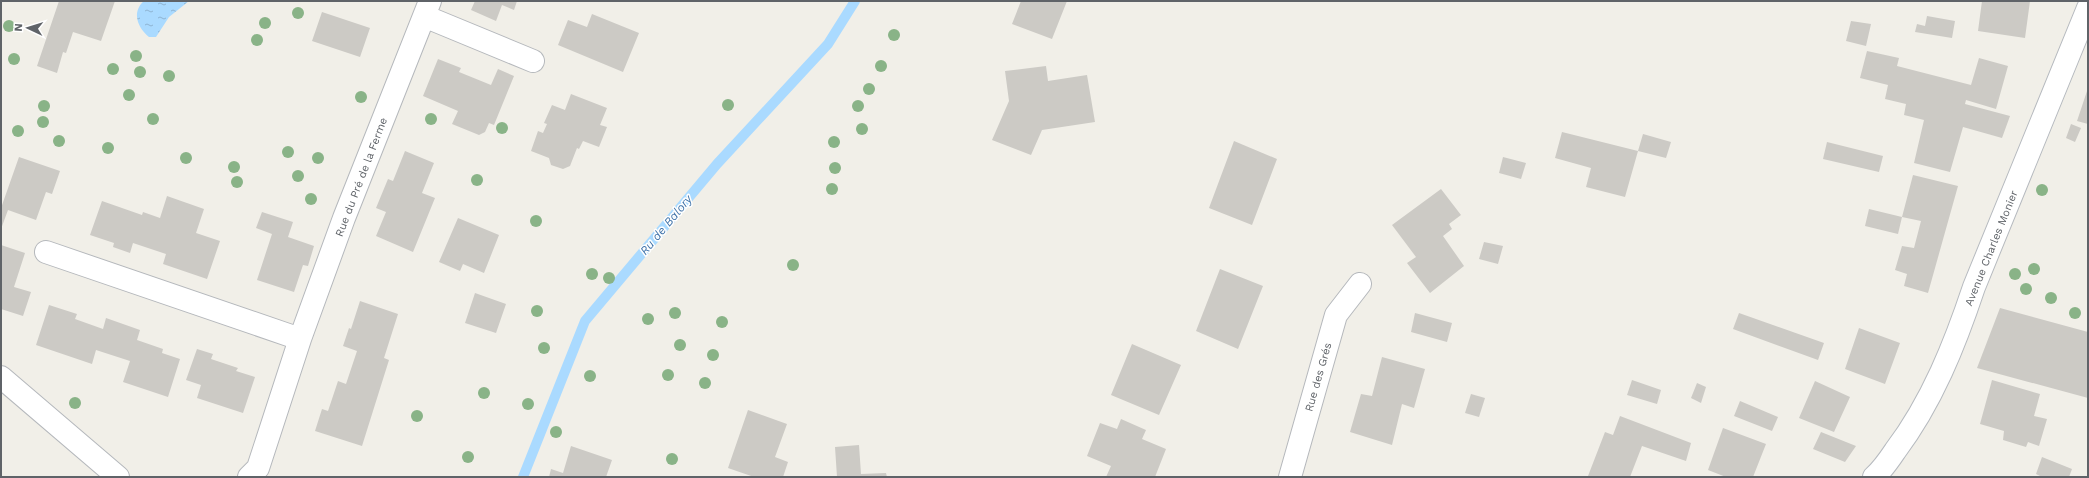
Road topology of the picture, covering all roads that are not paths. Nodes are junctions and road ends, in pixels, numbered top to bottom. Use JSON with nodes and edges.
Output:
{"nodes":[{"id":1,"x":427,"y":8,"type":"edge"},
{"id":2,"x":2088,"y":8,"type":"edge"},
{"id":3,"x":532,"y":61,"type":"dead end"},
{"id":4,"x":46,"y":252,"type":"dead end"},
{"id":5,"x":1360,"y":284,"type":"dead end"},
{"id":6,"x":300,"y":339,"type":"junction"},
{"id":7,"x":1,"y":377,"type":"edge"},
{"id":8,"x":118,"y":477,"type":"edge"},
{"id":9,"x":249,"y":477,"type":"edge"},
{"id":10,"x":1290,"y":477,"type":"edge"},
{"id":11,"x":1874,"y":477,"type":"edge"}],
"edges":[{"from":1,"to":3,"type":"street","name":"Rue du Pré de la Ferme"},
{"from":1,"to":6,"type":"street","name":"Rue du Pré de la Ferme"},
{"from":2,"to":11,"type":"street","name":"Avenue Charles Monier"},
{"from":4,"to":6,"type":"street"},
{"from":5,"to":10,"type":"street","name":"Rue des Grés"},
{"from":6,"to":9,"type":"street","name":"Rue du Pré de la Ferme"},
{"from":7,"to":8,"type":"street"}]}
